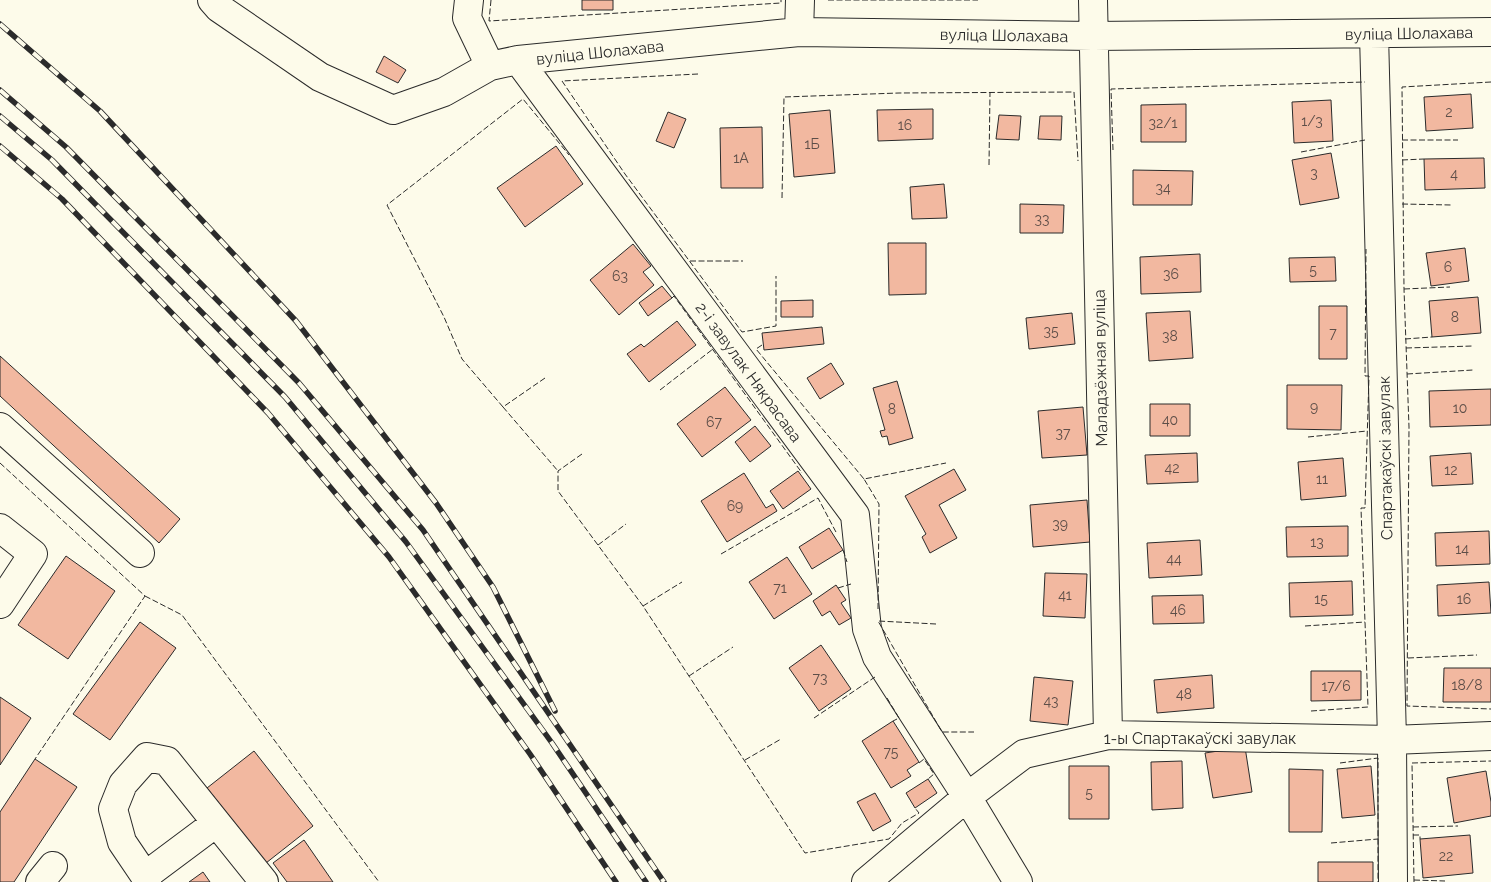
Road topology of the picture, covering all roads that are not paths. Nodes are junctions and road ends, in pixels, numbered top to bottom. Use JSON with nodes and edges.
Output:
{"nodes":[{"id":1,"x":212,"y":0,"type":"edge"},
{"id":2,"x":468,"y":0,"type":"edge"},
{"id":3,"x":800,"y":0,"type":"edge"},
{"id":4,"x":1093,"y":0,"type":"edge"},
{"id":5,"x":799,"y":32,"type":"junction"},
{"id":6,"x":1491,"y":32,"type":"edge"},
{"id":7,"x":1374,"y":34,"type":"junction"},
{"id":8,"x":1093,"y":36,"type":"junction"},
{"id":9,"x":518,"y":60,"type":"junction"},
{"id":10,"x":490,"y":66,"type":"junction"},
{"id":11,"x":0,"y":427,"type":"edge"},
{"id":12,"x":0,"y":528,"type":"edge"},
{"id":13,"x":140,"y":553,"type":"dead end"},
{"id":14,"x":0,"y":604,"type":"edge"},
{"id":15,"x":1108,"y":735,"type":"junction"},
{"id":16,"x":1491,"y":736,"type":"edge"},
{"id":17,"x":1392,"y":740,"type":"junction"},
{"id":18,"x":967,"y":798,"type":"junction"},
{"id":19,"x":216,"y":822,"type":"junction"},
{"id":20,"x":146,"y":879,"type":"edge"},
{"id":21,"x":264,"y":882,"type":"edge"},
{"id":22,"x":866,"y":882,"type":"edge"},
{"id":23,"x":1018,"y":882,"type":"edge"},
{"id":24,"x":1393,"y":882,"type":"edge"}],
"edges":[{"from":1,"to":10,"type":"street"},
{"from":2,"to":10,"type":"street"},
{"from":3,"to":5,"type":"street"},
{"from":4,"to":8,"type":"street","name":"Маладзёжная вуліца"},
{"from":5,"to":8,"type":"street","name":"вуліца Шолахава"},
{"from":5,"to":9,"type":"street","name":"вуліца Шолахава"},
{"from":6,"to":7,"type":"street","name":"вуліца Шолахава"},
{"from":7,"to":8,"type":"street","name":"вуліца Шолахава"},
{"from":7,"to":17,"type":"street","name":"Спартакаўскі завулак"},
{"from":8,"to":15,"type":"street","name":"Маладзёжная вуліца"},
{"from":9,"to":10,"type":"street"},
{"from":9,"to":18,"type":"street","name":"2-і завулак Някрасава"},
{"from":11,"to":13,"type":"street"},
{"from":12,"to":14,"type":"street"},
{"from":15,"to":17,"type":"street","name":"1-ы Спартакаўскі завулак"},
{"from":15,"to":18,"type":"street","name":"1-ы Спартакаўскі завулак"},
{"from":16,"to":17,"type":"street","name":"1-ы Спартакаўскі завулак"},
{"from":17,"to":24,"type":"street","name":"Спартакаўскі завулак"},
{"from":18,"to":22,"type":"street","name":"1-ы Спартакаўскі завулак"},
{"from":18,"to":23,"type":"street","name":"2-і завулак Някрасава"},
{"from":19,"to":20,"type":"street"},
{"from":19,"to":20,"type":"street"},
{"from":19,"to":21,"type":"street"}]}
